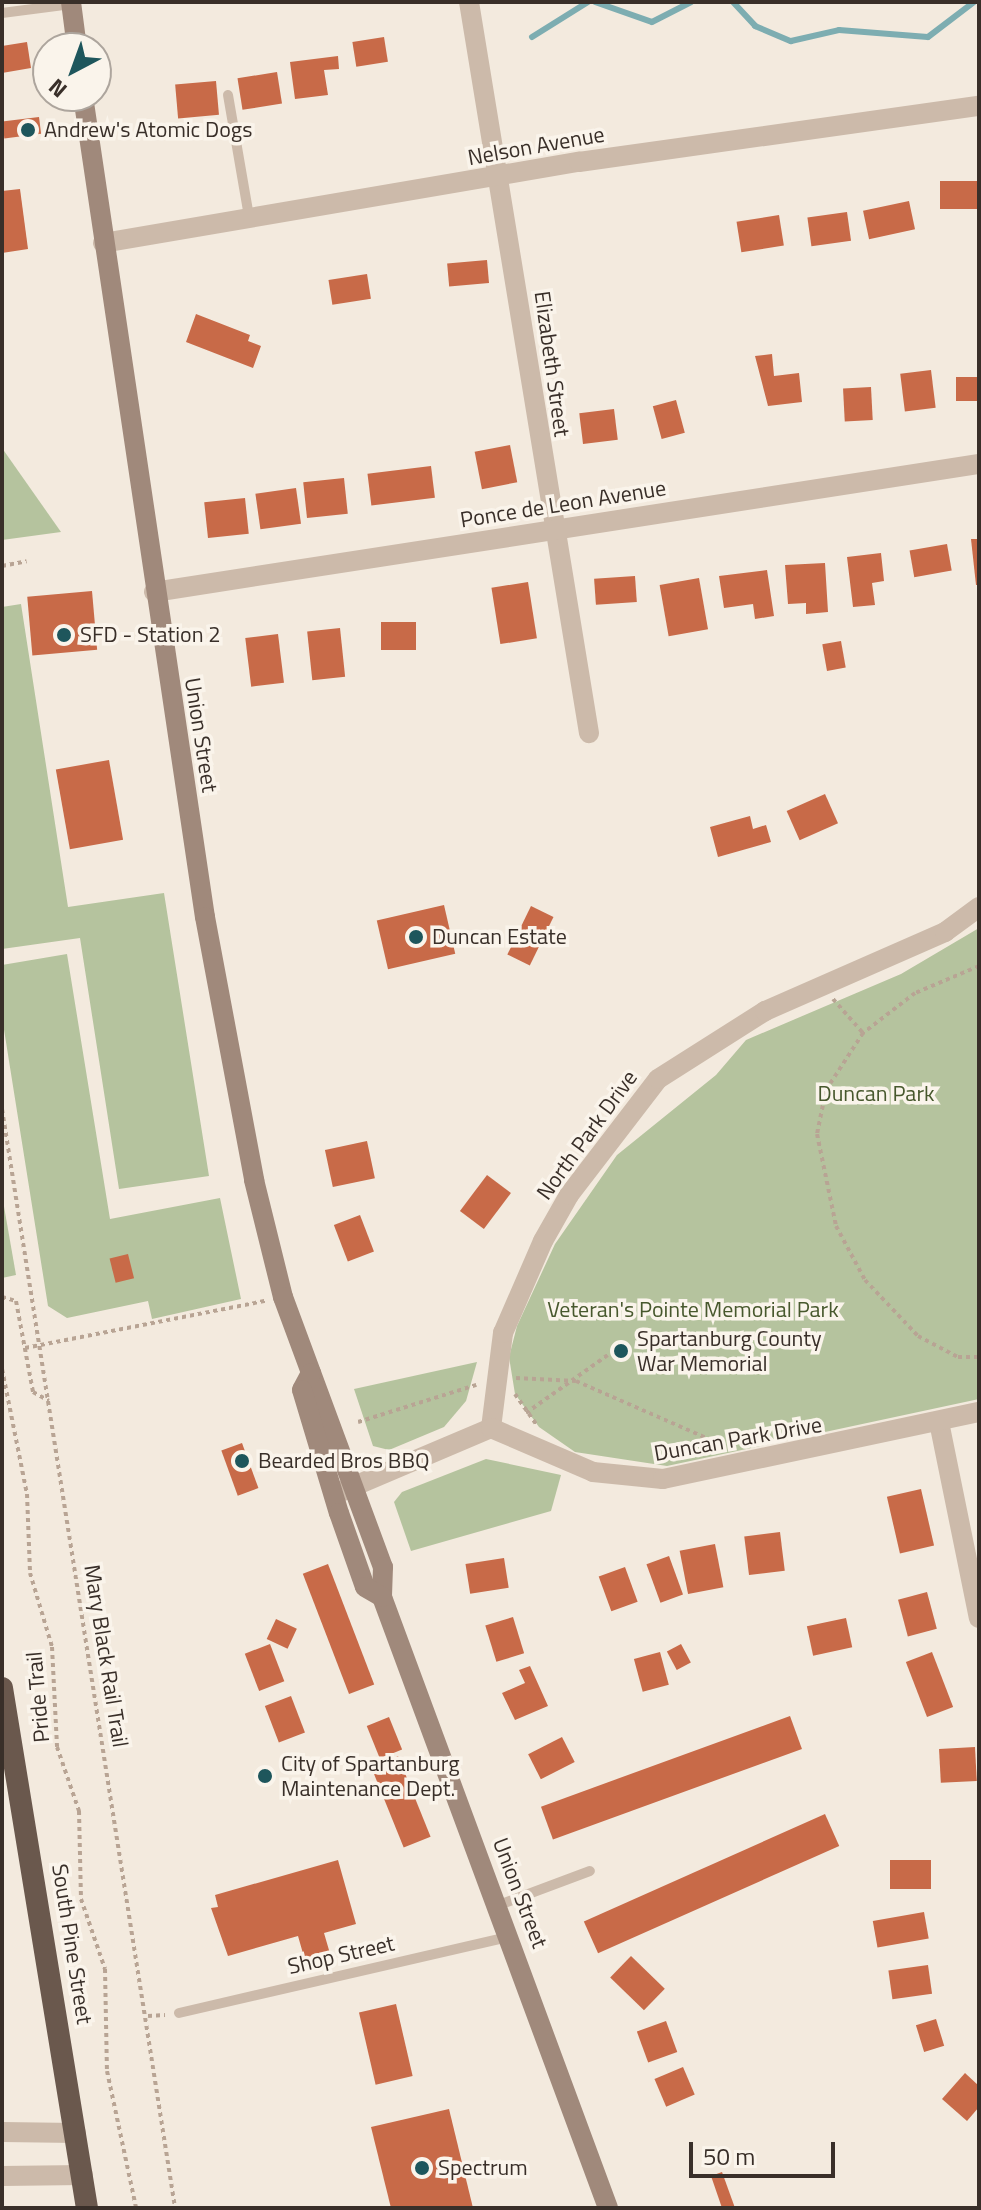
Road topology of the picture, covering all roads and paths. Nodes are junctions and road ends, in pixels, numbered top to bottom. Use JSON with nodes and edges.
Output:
{"nodes":[{"id":1,"x":469,"y":2,"type":"edge"},
{"id":2,"x":71,"y":3,"type":"edge"},
{"id":3,"x":2,"y":13,"type":"edge"},
{"id":4,"x":75,"y":32,"type":"edge"},
{"id":5,"x":228,"y":95,"type":"dead end"},
{"id":6,"x":979,"y":106,"type":"edge"},
{"id":7,"x":85,"y":112,"type":"edge"},
{"id":8,"x":499,"y":176,"type":"junction"},
{"id":9,"x":249,"y":216,"type":"junction"},
{"id":10,"x":103,"y":243,"type":"junction"},
{"id":11,"x":979,"y":464,"type":"edge"},
{"id":12,"x":554,"y":530,"type":"junction"},
{"id":13,"x":27,"y":561,"type":"dead end"},
{"id":14,"x":2,"y":566,"type":"edge"},
{"id":15,"x":154,"y":592,"type":"junction"},
{"id":16,"x":589,"y":733,"type":"dead end"},
{"id":17,"x":979,"y":907,"type":"edge"},
{"id":18,"x":979,"y":966,"type":"edge"},
{"id":19,"x":822,"y":986,"type":"junction"},
{"id":20,"x":863,"y":1033,"type":"junction"},
{"id":21,"x":2,"y":1109,"type":"edge"},
{"id":22,"x":2,"y":1297,"type":"edge"},
{"id":23,"x":250,"y":1304,"type":"dead end"},
{"id":24,"x":25,"y":1348,"type":"junction"},
{"id":25,"x":41,"y":1348,"type":"junction"},
{"id":26,"x":608,"y":1355,"type":"dead end"},
{"id":27,"x":979,"y":1357,"type":"edge"},
{"id":28,"x":2,"y":1369,"type":"edge"},
{"id":29,"x":311,"y":1373,"type":"junction"},
{"id":30,"x":514,"y":1379,"type":"dead end"},
{"id":31,"x":576,"y":1381,"type":"junction"},
{"id":32,"x":476,"y":1385,"type":"dead end"},
{"id":33,"x":515,"y":1394,"type":"dead end"},
{"id":34,"x":49,"y":1401,"type":"junction"},
{"id":35,"x":979,"y":1412,"type":"edge"},
{"id":36,"x":526,"y":1413,"type":"junction"},
{"id":37,"x":358,"y":1422,"type":"dead end"},
{"id":38,"x":939,"y":1422,"type":"junction"},
{"id":39,"x":539,"y":1427,"type":"dead end"},
{"id":40,"x":491,"y":1428,"type":"junction"},
{"id":41,"x":733,"y":1447,"type":"dead end"},
{"id":42,"x":355,"y":1484,"type":"junction"},
{"id":43,"x":333,"y":1495,"type":"junction"},
{"id":44,"x":382,"y":1597,"type":"junction"},
{"id":45,"x":979,"y":1618,"type":"edge"},
{"id":46,"x":2,"y":1688,"type":"edge"},
{"id":47,"x":10,"y":1773,"type":"edge"},
{"id":48,"x":590,"y":1871,"type":"dead end"},
{"id":49,"x":499,"y":1905,"type":"junction"},
{"id":50,"x":511,"y":1937,"type":"junction"},
{"id":51,"x":179,"y":2013,"type":"dead end"},
{"id":52,"x":2,"y":2132,"type":"edge"},
{"id":53,"x":76,"y":2133,"type":"junction"},
{"id":54,"x":83,"y":2175,"type":"junction"},
{"id":55,"x":2,"y":2176,"type":"edge"},
{"id":56,"x":87,"y":2208,"type":"edge"},
{"id":57,"x":136,"y":2208,"type":"edge"},
{"id":58,"x":175,"y":2208,"type":"edge"},
{"id":59,"x":608,"y":2208,"type":"edge"}],
"edges":[{"from":1,"to":8,"type":"street","name":"Elizabeth Street"},
{"from":2,"to":3,"type":"lane"},
{"from":2,"to":4,"type":"main road"},
{"from":5,"to":9,"type":"lane"},
{"from":6,"to":8,"type":"street","name":"Nelson Avenue"},
{"from":7,"to":10,"type":"main road","name":"Union Street"},
{"from":8,"to":9,"type":"street","name":"Nelson Avenue"},
{"from":8,"to":12,"type":"street","name":"Elizabeth Street"},
{"from":9,"to":10,"type":"street","name":"Nelson Avenue"},
{"from":10,"to":15,"type":"main road","name":"Union Street"},
{"from":11,"to":12,"type":"street","name":"Ponce de Leon Avenue"},
{"from":12,"to":15,"type":"street","name":"Ponce de Leon Avenue"},
{"from":12,"to":16,"type":"street","name":"Elizabeth Street"},
{"from":13,"to":14,"type":"path"},
{"from":15,"to":29,"type":"main road","name":"Union Street"},
{"from":17,"to":19,"type":"street","name":"North Park Drive"},
{"from":18,"to":20,"type":"path"},
{"from":19,"to":20,"type":"path"},
{"from":19,"to":40,"type":"street","name":"North Park Drive"},
{"from":20,"to":27,"type":"path"},
{"from":21,"to":25,"type":"path","name":"Mary Black Rail Trail"},
{"from":22,"to":24,"type":"path"},
{"from":23,"to":25,"type":"path"},
{"from":24,"to":25,"type":"path"},
{"from":24,"to":34,"type":"path"},
{"from":25,"to":34,"type":"path","name":"Mary Black Rail Trail"},
{"from":26,"to":31,"type":"path"},
{"from":28,"to":57,"type":"path","name":"Pride Trail"},
{"from":29,"to":42,"type":"main road","name":"Union Street"},
{"from":29,"to":43,"type":"main road","name":"Union Street"},
{"from":30,"to":31,"type":"path"},
{"from":31,"to":36,"type":"path"},
{"from":31,"to":41,"type":"path"},
{"from":32,"to":37,"type":"path"},
{"from":33,"to":36,"type":"path"},
{"from":34,"to":58,"type":"path","name":"Mary Black Rail Trail"},
{"from":35,"to":38,"type":"street","name":"Duncan Park Drive"},
{"from":36,"to":39,"type":"path"},
{"from":38,"to":40,"type":"street","name":"Duncan Park Drive"},
{"from":38,"to":45,"type":"street"},
{"from":40,"to":42,"type":"street"},
{"from":42,"to":43,"type":"street"},
{"from":42,"to":44,"type":"main road","name":"Union Street"},
{"from":43,"to":44,"type":"main road","name":"Union Street"},
{"from":44,"to":49,"type":"main road","name":"Union Street"},
{"from":46,"to":47,"type":"highway","name":"South Pine Street"},
{"from":47,"to":53,"type":"highway","name":"South Pine Street"},
{"from":48,"to":49,"type":"lane"},
{"from":49,"to":50,"type":"main road","name":"Union Street"},
{"from":50,"to":51,"type":"lane","name":"Shop Street"},
{"from":50,"to":59,"type":"main road","name":"Union Street"},
{"from":52,"to":53,"type":"street"},
{"from":53,"to":54,"type":"highway","name":"South Pine Street"},
{"from":54,"to":55,"type":"street"},
{"from":54,"to":56,"type":"highway","name":"South Pine Street"}]}
